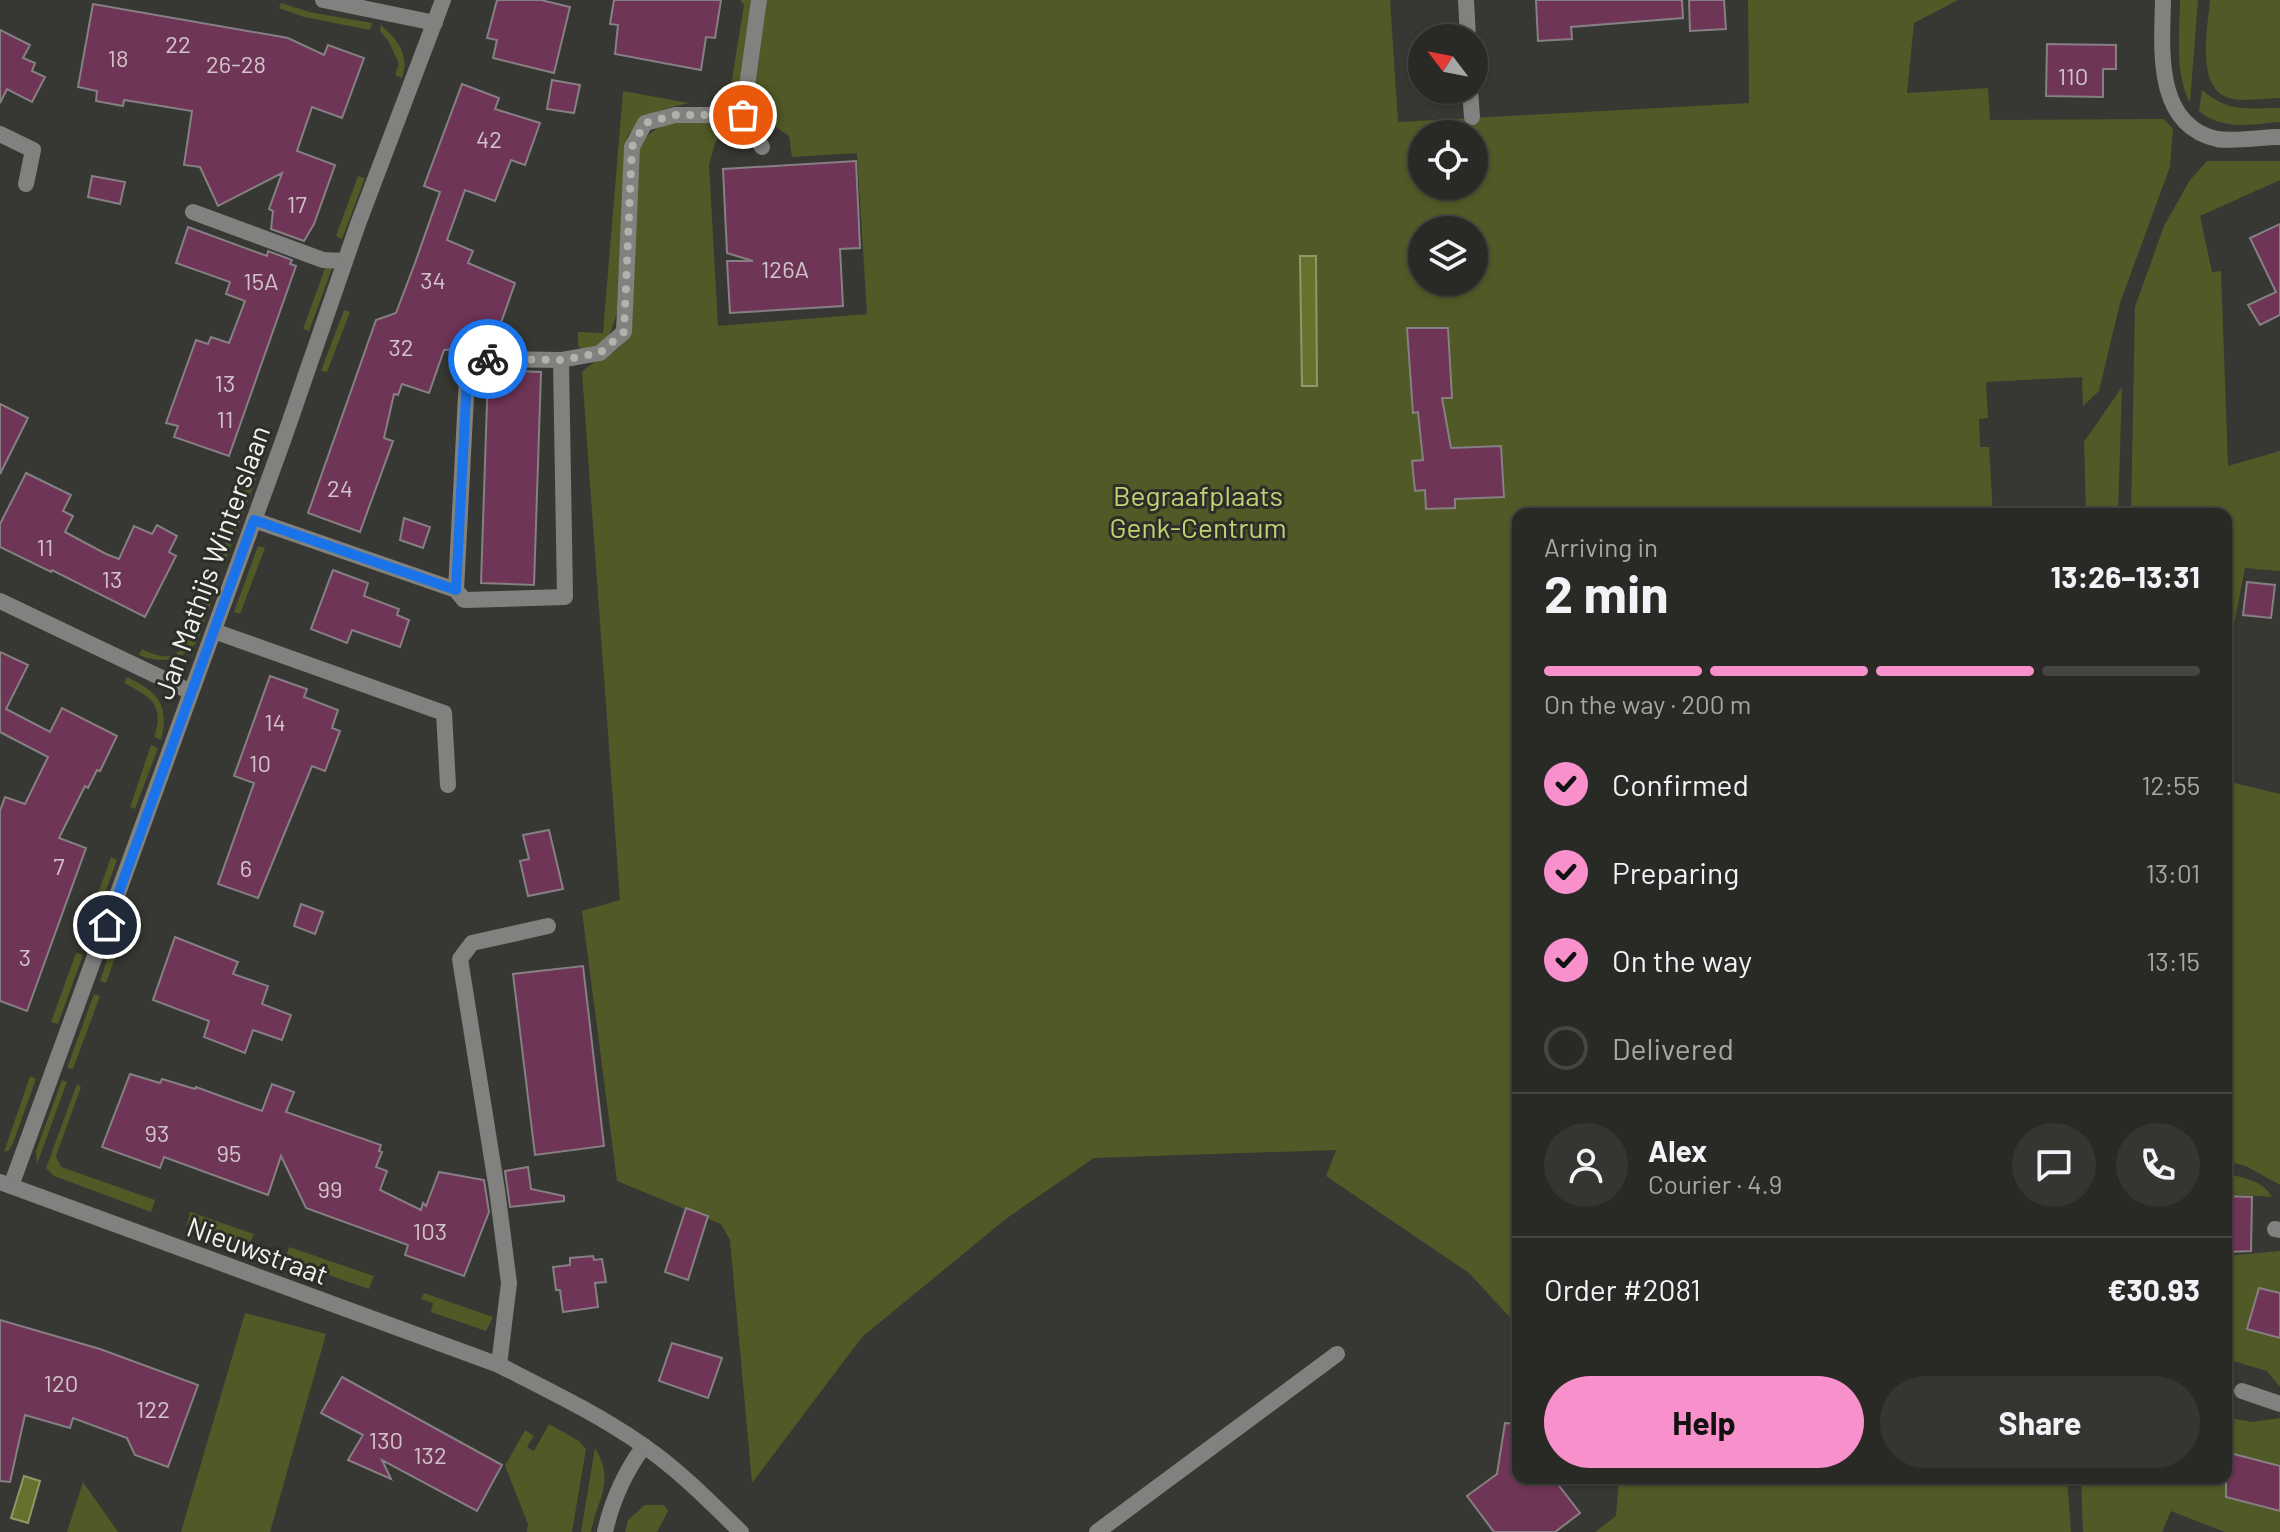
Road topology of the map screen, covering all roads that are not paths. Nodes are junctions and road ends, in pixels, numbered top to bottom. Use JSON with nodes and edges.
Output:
{"nodes":[{"id":1,"x":323,"y":0,"type":"edge"},
{"id":2,"x":443,"y":0,"type":"edge"},
{"id":3,"x":759,"y":0,"type":"edge"},
{"id":4,"x":1466,"y":0,"type":"edge"},
{"id":5,"x":2163,"y":0,"type":"edge"},
{"id":6,"x":435,"y":23,"type":"junction"},
{"id":7,"x":1467,"y":24,"type":"edge"},
{"id":8,"x":1471,"y":104,"type":"edge"},
{"id":9,"x":743,"y":115,"type":"junction"},
{"id":10,"x":1472,"y":117,"type":"dead end"},
{"id":11,"x":0,"y":134,"type":"edge"},
{"id":12,"x":2280,"y":137,"type":"edge"},
{"id":13,"x":762,"y":147,"type":"dead end"},
{"id":14,"x":26,"y":184,"type":"dead end"},
{"id":15,"x":193,"y":212,"type":"dead end"},
{"id":16,"x":345,"y":261,"type":"junction"},
{"id":17,"x":561,"y":360,"type":"junction"},
{"id":18,"x":254,"y":520,"type":"junction"},
{"id":19,"x":456,"y":590,"type":"junction"},
{"id":20,"x":0,"y":601,"type":"edge"},
{"id":21,"x":214,"y":631,"type":"junction"},
{"id":22,"x":191,"y":692,"type":"junction"},
{"id":23,"x":448,"y":785,"type":"dead end"},
{"id":24,"x":548,"y":926,"type":"dead end"},
{"id":25,"x":6,"y":1184,"type":"edge"},
{"id":26,"x":1337,"y":1354,"type":"dead end"},
{"id":27,"x":499,"y":1365,"type":"junction"},
{"id":28,"x":2242,"y":1391,"type":"dead end"},
{"id":29,"x":2280,"y":1404,"type":"edge"},
{"id":30,"x":644,"y":1446,"type":"junction"},
{"id":31,"x":605,"y":1532,"type":"edge"},
{"id":32,"x":741,"y":1532,"type":"edge"},
{"id":33,"x":1097,"y":1532,"type":"edge"}],
"edges":[{"from":1,"to":6,"type":"street"},
{"from":2,"to":6,"type":"street","name":"Jan Mathijs Winterslaan"},
{"from":3,"to":9,"type":"street"},
{"from":4,"to":7,"type":"street"},
{"from":5,"to":12,"type":"street"},
{"from":6,"to":16,"type":"street","name":"Jan Mathijs Winterslaan"},
{"from":8,"to":10,"type":"street"},
{"from":9,"to":13,"type":"street"},
{"from":9,"to":17,"type":"street"},
{"from":11,"to":14,"type":"street"},
{"from":15,"to":16,"type":"street"},
{"from":16,"to":18,"type":"street","name":"Jan Mathijs Winterslaan"},
{"from":17,"to":19,"type":"street"},
{"from":17,"to":19,"type":"street"},
{"from":18,"to":19,"type":"street"},
{"from":18,"to":21,"type":"street","name":"Jan Mathijs Winterslaan"},
{"from":20,"to":22,"type":"street"},
{"from":21,"to":22,"type":"street","name":"Jan Mathijs Winterslaan"},
{"from":21,"to":23,"type":"street"},
{"from":22,"to":25,"type":"street","name":"Jan Mathijs Winterslaan"},
{"from":24,"to":27,"type":"street"},
{"from":25,"to":27,"type":"street","name":"Nieuwstraat"},
{"from":26,"to":33,"type":"street"},
{"from":27,"to":30,"type":"street","name":"Nieuwstraat"},
{"from":28,"to":29,"type":"street"},
{"from":30,"to":31,"type":"street"},
{"from":30,"to":32,"type":"street","name":"Nieuwstraat"}]}
